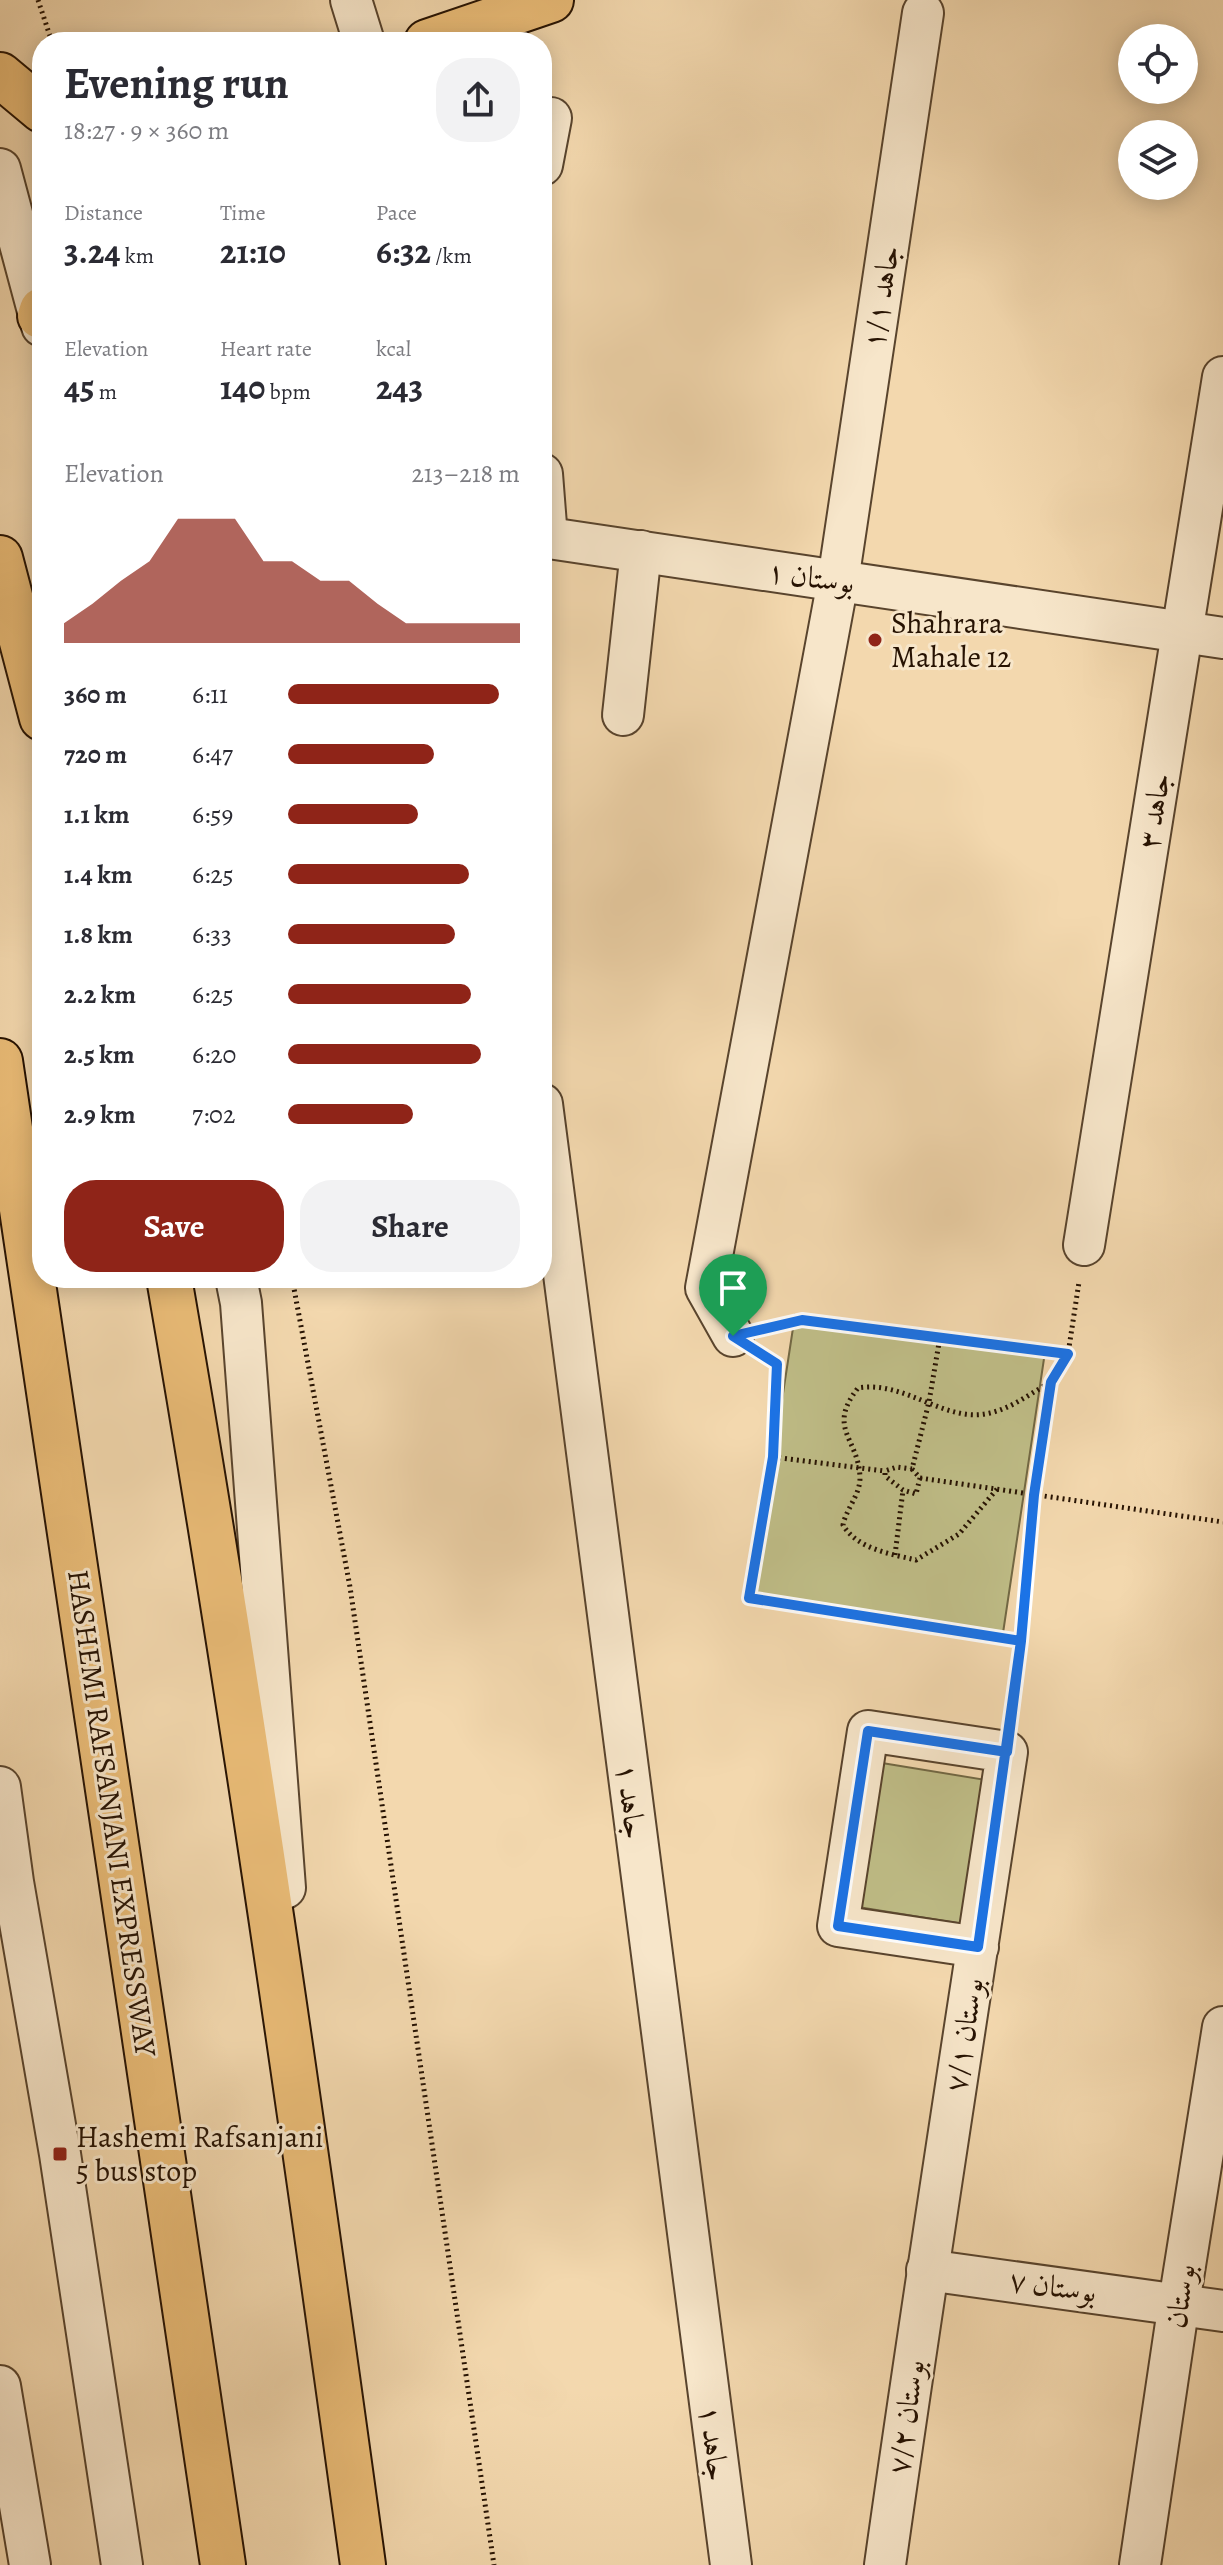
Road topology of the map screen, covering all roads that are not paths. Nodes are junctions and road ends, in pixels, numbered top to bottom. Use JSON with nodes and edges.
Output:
{"nodes":[{"id":1,"x":351,"y":0,"type":"edge"},
{"id":2,"x":551,"y":0,"type":"edge"},
{"id":3,"x":923,"y":13,"type":"dead end"},
{"id":4,"x":361,"y":32,"type":"edge"},
{"id":5,"x":457,"y":32,"type":"edge"},
{"id":6,"x":0,"y":75,"type":"edge"},
{"id":7,"x":32,"y":102,"type":"edge"},
{"id":8,"x":0,"y":169,"type":"edge"},
{"id":9,"x":32,"y":285,"type":"edge"},
{"id":10,"x":1223,"y":377,"type":"edge"},
{"id":11,"x":552,"y":538,"type":"edge"},
{"id":12,"x":641,"y":551,"type":"junction"},
{"id":13,"x":0,"y":558,"type":"edge"},
{"id":14,"x":838,"y":581,"type":"junction"},
{"id":15,"x":1183,"y":632,"type":"junction"},
{"id":16,"x":1223,"y":638,"type":"edge"},
{"id":17,"x":32,"y":680,"type":"edge"},
{"id":18,"x":623,"y":715,"type":"dead end"},
{"id":19,"x":0,"y":1061,"type":"edge"},
{"id":20,"x":552,"y":1182,"type":"edge"},
{"id":21,"x":1084,"y":1245,"type":"road end"},
{"id":22,"x":32,"y":1277,"type":"edge"},
{"id":23,"x":34,"y":1288,"type":"edge"},
{"id":24,"x":171,"y":1288,"type":"edge"},
{"id":25,"x":238,"y":1288,"type":"edge"},
{"id":26,"x":733,"y":1336,"type":"road end"},
{"id":27,"x":1,"y":1798,"type":"edge"},
{"id":28,"x":7,"y":1879,"type":"edge"},
{"id":29,"x":978,"y":1947,"type":"junction"},
{"id":30,"x":1223,"y":2027,"type":"edge"},
{"id":31,"x":303,"y":2127,"type":"junction"},
{"id":32,"x":927,"y":2270,"type":"junction"},
{"id":33,"x":1179,"y":2303,"type":"junction"},
{"id":34,"x":1223,"y":2311,"type":"edge"},
{"id":35,"x":0,"y":2386,"type":"edge"},
{"id":36,"x":720,"y":2497,"type":"junction"},
{"id":37,"x":30,"y":2565,"type":"edge"},
{"id":38,"x":122,"y":2565,"type":"edge"},
{"id":39,"x":223,"y":2565,"type":"edge"},
{"id":40,"x":363,"y":2565,"type":"edge"},
{"id":41,"x":731,"y":2565,"type":"edge"},
{"id":42,"x":747,"y":2565,"type":"edge"},
{"id":43,"x":885,"y":2565,"type":"edge"},
{"id":44,"x":1140,"y":2565,"type":"edge"}],
"edges":[{"from":1,"to":4,"type":"street"},
{"from":2,"to":5,"type":"main road"},
{"from":3,"to":14,"type":"street","name":"جاهد ۱/۱"},
{"from":6,"to":7,"type":"main road"},
{"from":8,"to":9,"type":"street"},
{"from":10,"to":15,"type":"street","name":"جاهد ۳"},
{"from":11,"to":12,"type":"street","name":"بوستان ۱"},
{"from":12,"to":14,"type":"street","name":"بوستان ۱"},
{"from":12,"to":18,"type":"street"},
{"from":13,"to":17,"type":"main road"},
{"from":14,"to":15,"type":"street","name":"بوستان ۱"},
{"from":14,"to":26,"type":"street","name":"جاهد ۱/۱"},
{"from":15,"to":16,"type":"street","name":"بوستان ۱"},
{"from":15,"to":21,"type":"street","name":"جاهد ۳"},
{"from":19,"to":22,"type":"main road","name":"HASHEMI RAFSANJANI EXPRESSWAY"},
{"from":20,"to":36,"type":"street","name":"جاهد ۱"},
{"from":23,"to":39,"type":"main road","name":"HASHEMI RAFSANJANI EXPRESSWAY"},
{"from":24,"to":31,"type":"main road"},
{"from":25,"to":31,"type":"street"},
{"from":27,"to":28,"type":"street"},
{"from":28,"to":38,"type":"street"},
{"from":29,"to":29,"type":"street","name":"بوستان ۷/۱"},
{"from":29,"to":32,"type":"street","name":"بوستان ۷/۱"},
{"from":30,"to":33,"type":"street","name":"بوستان"},
{"from":31,"to":40,"type":"main road"},
{"from":32,"to":33,"type":"street","name":"بوستان ۷"},
{"from":32,"to":43,"type":"street","name":"بوستان ۷/۲"},
{"from":33,"to":34,"type":"street","name":"بوستان ۷"},
{"from":33,"to":44,"type":"street","name":"بوستان"},
{"from":35,"to":37,"type":"street"},
{"from":36,"to":41,"type":"street"},
{"from":36,"to":42,"type":"street"}]}
